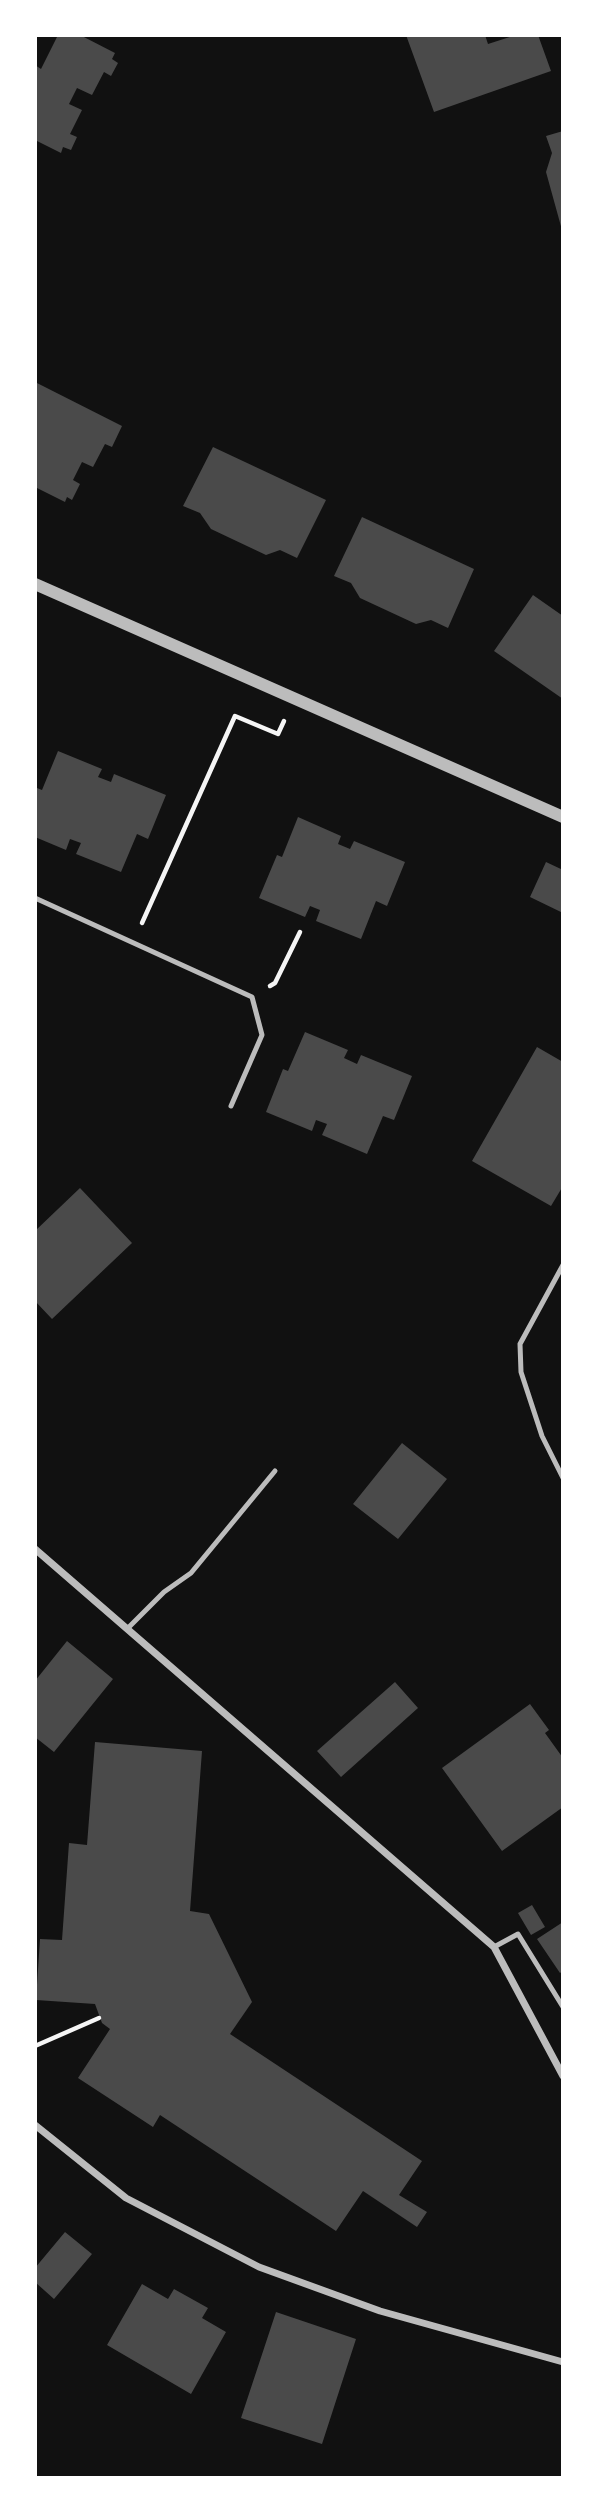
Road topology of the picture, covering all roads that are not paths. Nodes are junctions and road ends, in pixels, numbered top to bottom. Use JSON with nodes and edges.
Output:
{"nodes":[{"id":1,"x":35,"y":584,"type":"edge"},
{"id":2,"x":563,"y":817,"type":"edge"},
{"id":3,"x":35,"y":898,"type":"edge"},
{"id":4,"x":231,"y":1106,"type":"dead end"},
{"id":5,"x":563,"y":1265,"type":"edge"},
{"id":6,"x":275,"y":1471,"type":"dead end"},
{"id":7,"x":563,"y":1478,"type":"edge"},
{"id":8,"x":35,"y":1549,"type":"edge"},
{"id":9,"x":127,"y":1629,"type":"junction"},
{"id":10,"x":494,"y":1947,"type":"junction"},
{"id":11,"x":563,"y":2007,"type":"edge"},
{"id":12,"x":563,"y":2076,"type":"edge"},
{"id":13,"x":35,"y":2125,"type":"edge"},
{"id":14,"x":563,"y":2362,"type":"edge"}],
"edges":[{"from":1,"to":2,"type":"street"},
{"from":3,"to":4,"type":"lane"},
{"from":5,"to":7,"type":"lane"},
{"from":6,"to":9,"type":"lane"},
{"from":8,"to":9,"type":"street"},
{"from":9,"to":10,"type":"street"},
{"from":10,"to":11,"type":"lane"},
{"from":10,"to":12,"type":"street"},
{"from":13,"to":14,"type":"street"}]}
